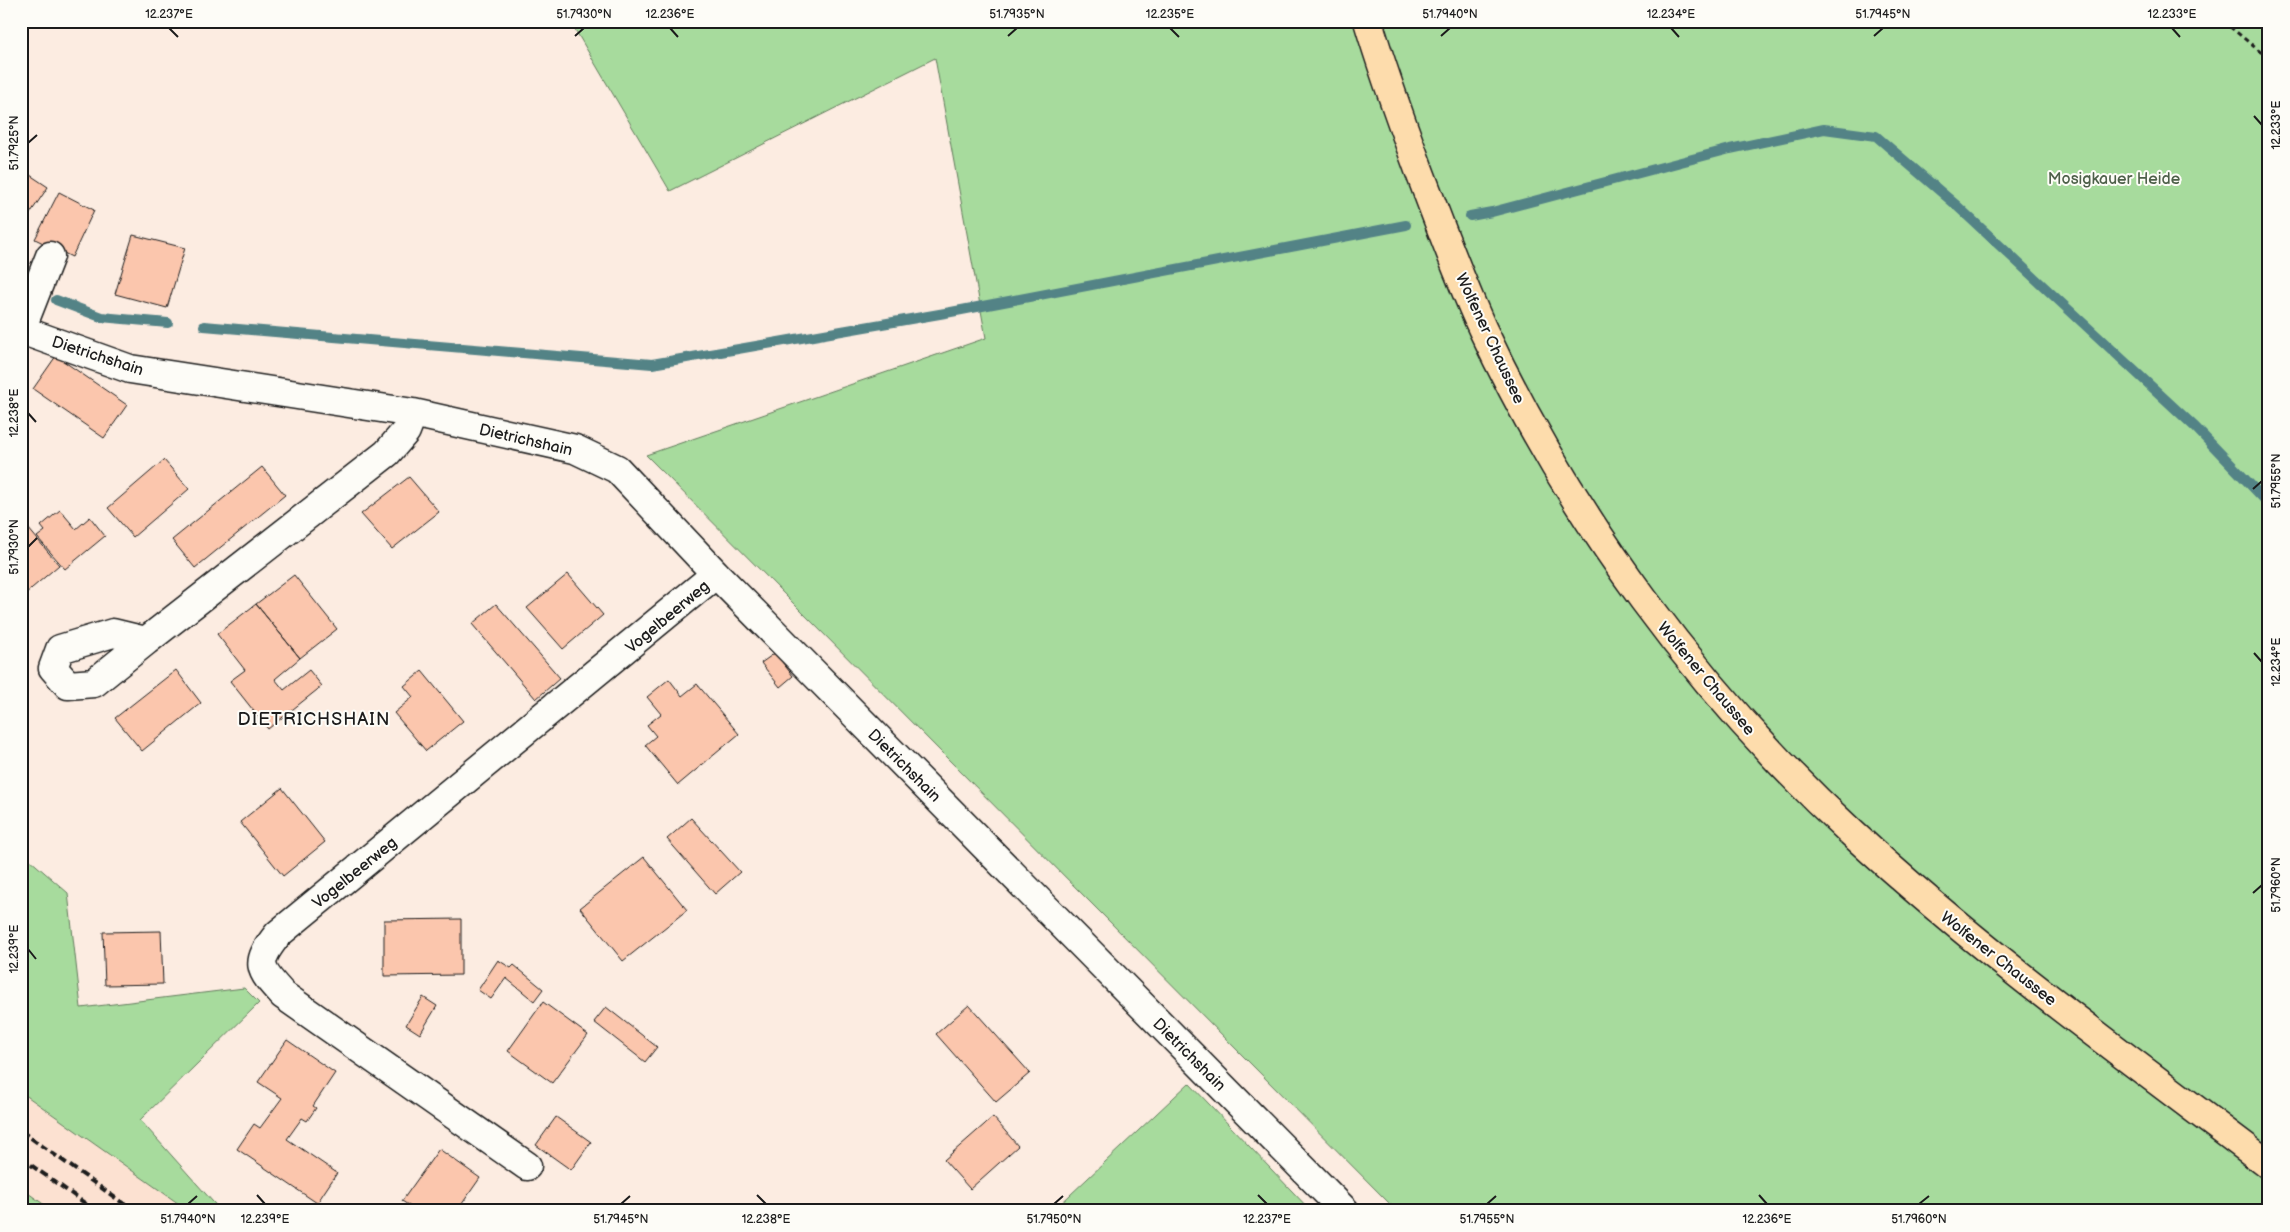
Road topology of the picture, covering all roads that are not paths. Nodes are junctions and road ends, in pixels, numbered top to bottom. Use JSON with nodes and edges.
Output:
{"nodes":[{"id":1,"x":1368,"y":21,"type":"edge"},
{"id":2,"x":50,"y":256,"type":"dead end"},
{"id":3,"x":21,"y":330,"type":"edge"},
{"id":4,"x":413,"y":412,"type":"junction"},
{"id":5,"x":716,"y":574,"type":"junction"},
{"id":6,"x":146,"y":641,"type":"dead end"},
{"id":7,"x":2269,"y":1165,"type":"edge"},
{"id":8,"x":527,"y":1166,"type":"dead end"},
{"id":9,"x":1345,"y":1211,"type":"edge"}],
"edges":[{"from":1,"to":7,"type":"main road","name":"Wolfener Chaussee"},
{"from":2,"to":3,"type":"street"},
{"from":3,"to":4,"type":"street","name":"Dietrichshain"},
{"from":4,"to":5,"type":"street","name":"Dietrichshain"},
{"from":4,"to":6,"type":"street"},
{"from":5,"to":8,"type":"street","name":"Vogelbeerweg"},
{"from":5,"to":9,"type":"street","name":"Dietrichshain"}]}
